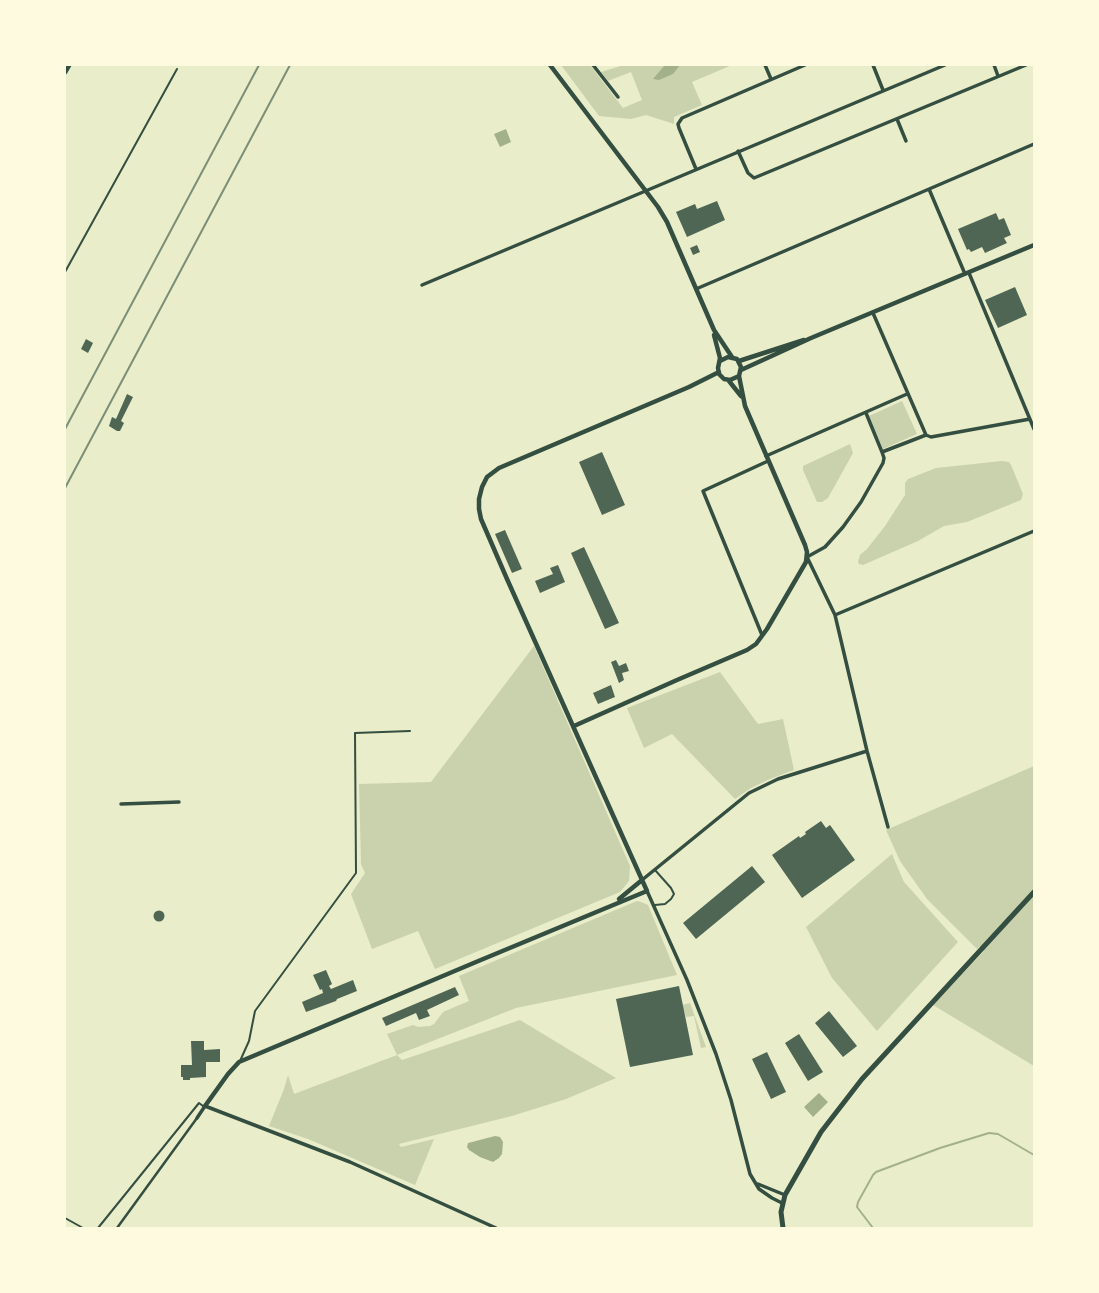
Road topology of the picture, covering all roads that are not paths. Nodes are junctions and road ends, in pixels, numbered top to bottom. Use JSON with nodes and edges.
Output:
{"nodes":[{"id":1,"x":69,"y":65,"type":"edge"},
{"id":2,"x":550,"y":65,"type":"edge"},
{"id":3,"x":593,"y":65,"type":"edge"},
{"id":4,"x":765,"y":65,"type":"edge"},
{"id":5,"x":805,"y":65,"type":"edge"},
{"id":6,"x":873,"y":65,"type":"edge"},
{"id":7,"x":945,"y":65,"type":"edge"},
{"id":8,"x":994,"y":65,"type":"edge"},
{"id":9,"x":1026,"y":65,"type":"edge"},
{"id":10,"x":177,"y":69,"type":"dead end"},
{"id":11,"x":65,"y":72,"type":"edge"},
{"id":12,"x":998,"y":76,"type":"junction"},
{"id":13,"x":771,"y":79,"type":"junction"},
{"id":14,"x":883,"y":90,"type":"junction"},
{"id":15,"x":618,"y":97,"type":"dead end"},
{"id":16,"x":897,"y":119,"type":"junction"},
{"id":17,"x":906,"y":141,"type":"dead end"},
{"id":18,"x":1034,"y":144,"type":"edge"},
{"id":19,"x":738,"y":151,"type":"junction"},
{"id":20,"x":696,"y":169,"type":"junction"},
{"id":21,"x":929,"y":189,"type":"junction"},
{"id":22,"x":646,"y":190,"type":"junction"},
{"id":23,"x":1034,"y":245,"type":"edge"},
{"id":24,"x":65,"y":271,"type":"edge"},
{"id":25,"x":967,"y":274,"type":"junction"},
{"id":26,"x":422,"y":285,"type":"dead end"},
{"id":27,"x":696,"y":289,"type":"junction"},
{"id":28,"x":873,"y":313,"type":"junction"},
{"id":29,"x":714,"y":330,"type":"junction"},
{"id":30,"x":811,"y":338,"type":"junction"},
{"id":31,"x":732,"y":357,"type":"junction"},
{"id":32,"x":720,"y":361,"type":"junction"},
{"id":33,"x":739,"y":361,"type":"junction"},
{"id":34,"x":719,"y":372,"type":"junction"},
{"id":35,"x":740,"y":373,"type":"junction"},
{"id":36,"x":727,"y":380,"type":"junction"},
{"id":37,"x":907,"y":394,"type":"junction"},
{"id":38,"x":743,"y":400,"type":"junction"},
{"id":39,"x":866,"y":413,"type":"junction"},
{"id":40,"x":1030,"y":419,"type":"junction"},
{"id":41,"x":1034,"y":429,"type":"edge"},
{"id":42,"x":926,"y":435,"type":"junction"},
{"id":43,"x":882,"y":452,"type":"junction"},
{"id":44,"x":767,"y":458,"type":"junction"},
{"id":45,"x":1034,"y":531,"type":"edge"},
{"id":46,"x":807,"y":557,"type":"junction"},
{"id":47,"x":835,"y":615,"type":"junction"},
{"id":48,"x":762,"y":635,"type":"junction"},
{"id":49,"x":574,"y":726,"type":"junction"},
{"id":50,"x":410,"y":732,"type":"dead end"},
{"id":51,"x":867,"y":751,"type":"junction"},
{"id":52,"x":178,"y":802,"type":"dead end"},
{"id":53,"x":121,"y":804,"type":"dead end"},
{"id":54,"x":888,"y":827,"type":"dead end"},
{"id":55,"x":655,"y":870,"type":"junction"},
{"id":56,"x":642,"y":880,"type":"junction"},
{"id":57,"x":647,"y":891,"type":"junction"},
{"id":58,"x":1034,"y":892,"type":"edge"},
{"id":59,"x":607,"y":906,"type":"junction"},
{"id":60,"x":654,"y":906,"type":"junction"},
{"id":61,"x":239,"y":1062,"type":"junction"},
{"id":62,"x":205,"y":1107,"type":"junction"},
{"id":63,"x":197,"y":1118,"type":"joint"},
{"id":64,"x":756,"y":1184,"type":"junction"},
{"id":65,"x":785,"y":1195,"type":"junction"},
{"id":66,"x":782,"y":1203,"type":"junction"},
{"id":67,"x":65,"y":1218,"type":"edge"},
{"id":68,"x":83,"y":1228,"type":"edge"},
{"id":69,"x":98,"y":1228,"type":"edge"},
{"id":70,"x":117,"y":1228,"type":"edge"},
{"id":71,"x":496,"y":1228,"type":"edge"},
{"id":72,"x":783,"y":1228,"type":"edge"}],
"edges":[{"from":1,"to":11,"type":"main road"},
{"from":2,"to":22,"type":"street"},
{"from":3,"to":15,"type":"street"},
{"from":4,"to":13,"type":"street"},
{"from":5,"to":13,"type":"street"},
{"from":6,"to":14,"type":"street"},
{"from":7,"to":14,"type":"street"},
{"from":8,"to":12,"type":"street"},
{"from":9,"to":12,"type":"street"},
{"from":10,"to":24,"type":"lane"},
{"from":12,"to":16,"type":"street"},
{"from":13,"to":20,"type":"street"},
{"from":14,"to":19,"type":"street"},
{"from":16,"to":17,"type":"street"},
{"from":16,"to":19,"type":"street"},
{"from":18,"to":21,"type":"street"},
{"from":19,"to":20,"type":"street"},
{"from":20,"to":22,"type":"street"},
{"from":21,"to":25,"type":"street"},
{"from":21,"to":27,"type":"street"},
{"from":22,"to":26,"type":"street"},
{"from":22,"to":27,"type":"street"},
{"from":23,"to":25,"type":"street"},
{"from":25,"to":28,"type":"street"},
{"from":25,"to":40,"type":"street"},
{"from":27,"to":29,"type":"street"},
{"from":28,"to":30,"type":"street"},
{"from":28,"to":37,"type":"street"},
{"from":29,"to":31,"type":"street"},
{"from":29,"to":32,"type":"street"},
{"from":30,"to":33,"type":"street"},
{"from":30,"to":35,"type":"street"},
{"from":31,"to":32,"type":"street"},
{"from":31,"to":33,"type":"street"},
{"from":32,"to":34,"type":"street"},
{"from":33,"to":35,"type":"street"},
{"from":34,"to":36,"type":"street"},
{"from":34,"to":49,"type":"street"},
{"from":35,"to":36,"type":"street"},
{"from":35,"to":38,"type":"street"},
{"from":36,"to":38,"type":"street"},
{"from":37,"to":39,"type":"street"},
{"from":37,"to":42,"type":"street"},
{"from":38,"to":44,"type":"street"},
{"from":39,"to":43,"type":"street"},
{"from":39,"to":44,"type":"street"},
{"from":40,"to":41,"type":"street"},
{"from":40,"to":42,"type":"street"},
{"from":42,"to":43,"type":"street"},
{"from":43,"to":46,"type":"street"},
{"from":44,"to":46,"type":"street"},
{"from":44,"to":48,"type":"street"},
{"from":45,"to":47,"type":"street"},
{"from":46,"to":47,"type":"street"},
{"from":46,"to":48,"type":"street"},
{"from":47,"to":51,"type":"street"},
{"from":48,"to":49,"type":"street"},
{"from":49,"to":56,"type":"street"},
{"from":50,"to":61,"type":"lane"},
{"from":51,"to":54,"type":"street"},
{"from":51,"to":55,"type":"street"},
{"from":52,"to":53,"type":"street"},
{"from":55,"to":56,"type":"street"},
{"from":55,"to":60,"type":"lane"},
{"from":56,"to":57,"type":"street"},
{"from":56,"to":59,"type":"street"},
{"from":57,"to":59,"type":"street"},
{"from":57,"to":60,"type":"street"},
{"from":58,"to":65,"type":"main road"},
{"from":59,"to":61,"type":"street"},
{"from":60,"to":64,"type":"street"},
{"from":61,"to":62,"type":"street"},
{"from":62,"to":63,"type":"street"},
{"from":62,"to":69,"type":"lane"},
{"from":62,"to":71,"type":"street"},
{"from":63,"to":70,"type":"street"},
{"from":64,"to":65,"type":"street"},
{"from":64,"to":66,"type":"street"},
{"from":65,"to":66,"type":"main road"},
{"from":66,"to":72,"type":"main road"},
{"from":67,"to":68,"type":"lane"}]}
